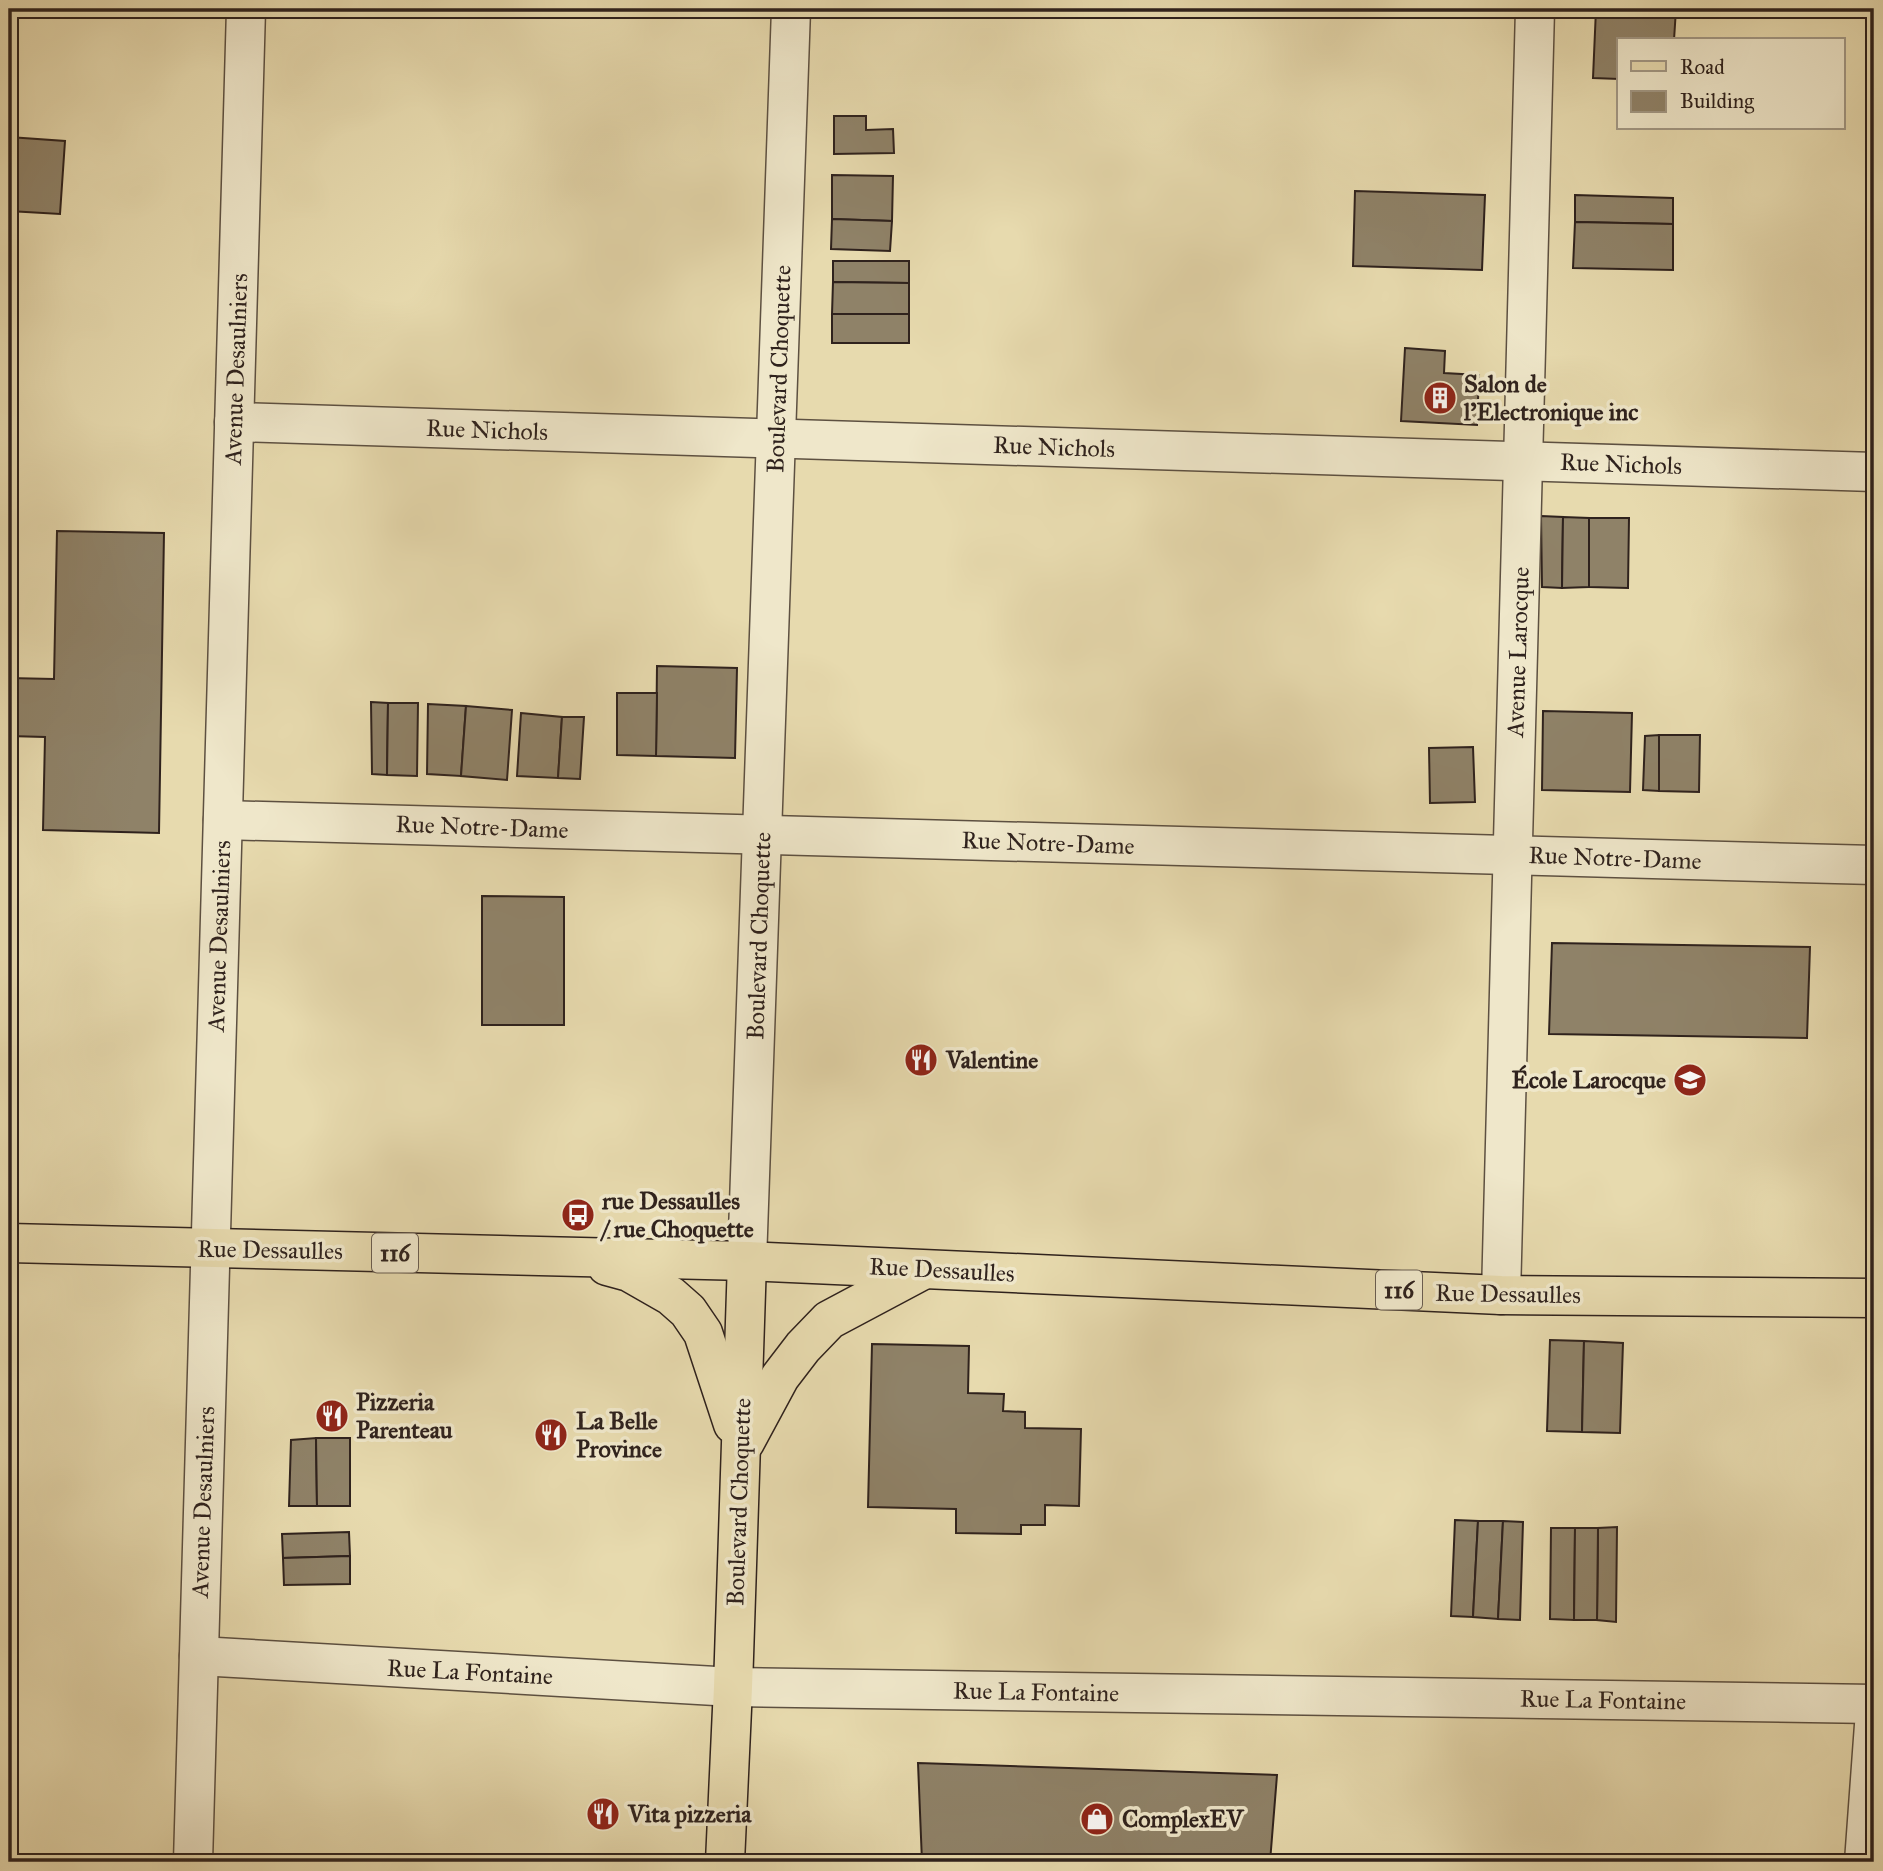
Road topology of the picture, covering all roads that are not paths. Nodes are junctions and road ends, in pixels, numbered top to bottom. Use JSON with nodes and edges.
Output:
{"nodes":[{"id":1,"x":246,"y":9,"type":"edge"},
{"id":2,"x":791,"y":9,"type":"edge"},
{"id":3,"x":1535,"y":9,"type":"edge"},
{"id":4,"x":234,"y":422,"type":"junction"},
{"id":5,"x":776,"y":439,"type":"junction"},
{"id":6,"x":1524,"y":461,"type":"junction"},
{"id":7,"x":1874,"y":472,"type":"edge"},
{"id":8,"x":223,"y":820,"type":"junction"},
{"id":9,"x":762,"y":835,"type":"junction"},
{"id":10,"x":1513,"y":856,"type":"junction"},
{"id":11,"x":1874,"y":865,"type":"edge"},
{"id":12,"x":9,"y":1243,"type":"edge"},
{"id":13,"x":210,"y":1248,"type":"junction"},
{"id":14,"x":579,"y":1257,"type":"junction"},
{"id":15,"x":747,"y":1261,"type":"junction"},
{"id":16,"x":924,"y":1269,"type":"junction"},
{"id":17,"x":1501,"y":1295,"type":"junction"},
{"id":18,"x":1874,"y":1298,"type":"edge"},
{"id":19,"x":741,"y":1450,"type":"junction"},
{"id":20,"x":199,"y":1656,"type":"junction"},
{"id":21,"x":733,"y":1688,"type":"junction"},
{"id":22,"x":1874,"y":1704,"type":"edge"},
{"id":23,"x":1874,"y":1725,"type":"edge"},
{"id":24,"x":193,"y":1862,"type":"edge"},
{"id":25,"x":725,"y":1862,"type":"edge"},
{"id":26,"x":1864,"y":1862,"type":"edge"}],
"edges":[{"from":1,"to":4,"type":"street","name":"Avenue Desaulniers"},
{"from":2,"to":5,"type":"street","name":"Boulevard Choquette"},
{"from":3,"to":6,"type":"street","name":"Avenue Larocque"},
{"from":4,"to":5,"type":"street","name":"Rue Nichols"},
{"from":4,"to":8,"type":"street","name":"Avenue Desaulniers"},
{"from":5,"to":6,"type":"street","name":"Rue Nichols"},
{"from":5,"to":9,"type":"street","name":"Boulevard Choquette"},
{"from":6,"to":7,"type":"street","name":"Rue Nichols"},
{"from":6,"to":10,"type":"street","name":"Avenue Larocque"},
{"from":8,"to":9,"type":"street","name":"Rue Notre-Dame"},
{"from":8,"to":13,"type":"street","name":"Avenue Desaulniers"},
{"from":9,"to":10,"type":"street","name":"Rue Notre-Dame"},
{"from":9,"to":15,"type":"street","name":"Boulevard Choquette"},
{"from":10,"to":11,"type":"street","name":"Rue Notre-Dame"},
{"from":10,"to":17,"type":"street","name":"Avenue Larocque"},
{"from":12,"to":13,"type":"main road","name":"Rue Dessaulles","number":"116"},
{"from":13,"to":14,"type":"main road","name":"Rue Dessaulles","number":"116"},
{"from":13,"to":20,"type":"street","name":"Avenue Desaulniers"},
{"from":14,"to":15,"type":"main road","name":"Rue Dessaulles","number":"116"},
{"from":14,"to":19,"type":"main road"},
{"from":15,"to":16,"type":"main road","name":"Rue Dessaulles","number":"116"},
{"from":15,"to":19,"type":"main road","name":"Boulevard Choquette"},
{"from":16,"to":17,"type":"main road","name":"Rue Dessaulles","number":"116"},
{"from":16,"to":19,"type":"main road"},
{"from":17,"to":18,"type":"main road","name":"Rue Dessaulles","number":"116"},
{"from":19,"to":21,"type":"main road","name":"Boulevard Choquette"},
{"from":20,"to":21,"type":"street","name":"Rue La Fontaine"},
{"from":20,"to":24,"type":"street","name":"Avenue Desaulniers"},
{"from":21,"to":22,"type":"street","name":"Rue La Fontaine"},
{"from":21,"to":25,"type":"main road","name":"Boulevard Choquette"},
{"from":23,"to":26,"type":"street"}]}
